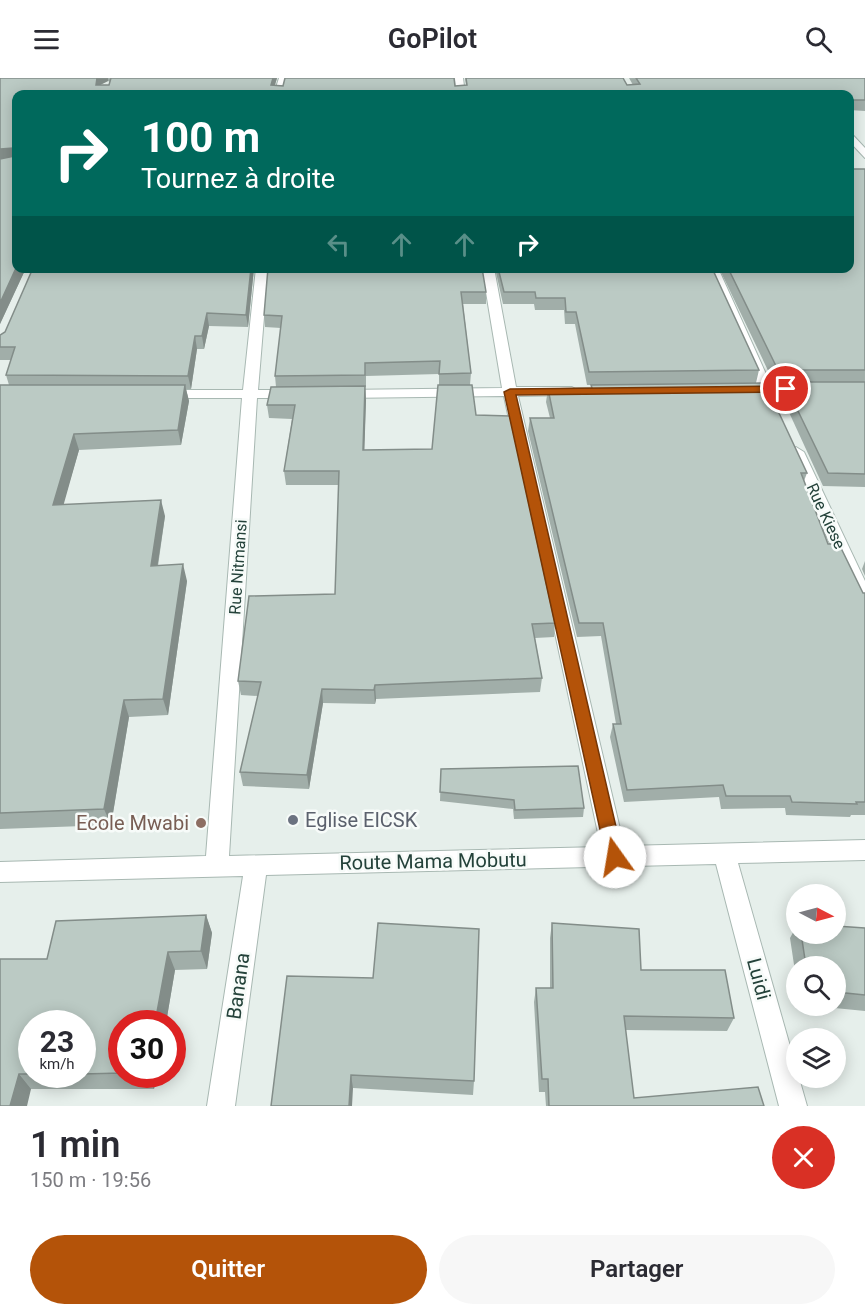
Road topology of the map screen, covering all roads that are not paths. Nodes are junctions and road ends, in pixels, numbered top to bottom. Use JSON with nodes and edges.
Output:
{"nodes":[{"id":1,"x":854,"y":141,"type":"edge"},
{"id":2,"x":865,"y":155,"type":"edge"},
{"id":3,"x":262,"y":273,"type":"edge"},
{"id":4,"x":489,"y":273,"type":"edge"},
{"id":5,"x":714,"y":273,"type":"edge"},
{"id":6,"x":766,"y":389,"type":"junction"},
{"id":7,"x":821,"y":389,"type":"edge"},
{"id":8,"x":731,"y":390,"type":"edge"},
{"id":9,"x":591,"y":391,"type":"edge"},
{"id":10,"x":510,"y":392,"type":"junction"},
{"id":11,"x":154,"y":394,"type":"edge"},
{"id":12,"x":309,"y":394,"type":"edge"},
{"id":13,"x":332,"y":394,"type":"edge"},
{"id":14,"x":250,"y":395,"type":"junction"},
{"id":15,"x":776,"y":411,"type":"edge"},
{"id":16,"x":791,"y":442,"type":"edge"},
{"id":17,"x":865,"y":600,"type":"edge"},
{"id":18,"x":865,"y":850,"type":"edge"},
{"id":19,"x":724,"y":853,"type":"junction"},
{"id":20,"x":615,"y":857,"type":"junction"},
{"id":21,"x":218,"y":865,"type":"junction"},
{"id":22,"x":256,"y":866,"type":"junction"},
{"id":23,"x":0,"y":872,"type":"edge"},
{"id":24,"x":221,"y":1106,"type":"edge"},
{"id":25,"x":793,"y":1106,"type":"edge"}],
"edges":[{"from":1,"to":2,"type":"street"},
{"from":3,"to":14,"type":"street","name":"Rue Nitmansi"},
{"from":4,"to":10,"type":"street"},
{"from":5,"to":6,"type":"street"},
{"from":6,"to":7,"type":"street"},
{"from":6,"to":8,"type":"street"},
{"from":6,"to":15,"type":"street"},
{"from":9,"to":10,"type":"street"},
{"from":10,"to":13,"type":"street"},
{"from":10,"to":20,"type":"street"},
{"from":11,"to":14,"type":"street"},
{"from":12,"to":14,"type":"street"},
{"from":14,"to":21,"type":"street","name":"Rue Nitmansi"},
{"from":16,"to":17,"type":"street","name":"Rue Kiese"},
{"from":18,"to":19,"type":"street","name":"Route Mama Mobutu"},
{"from":19,"to":20,"type":"street","name":"Route Mama Mobutu"},
{"from":19,"to":25,"type":"street","name":"Luidi"},
{"from":20,"to":22,"type":"street","name":"Route Mama Mobutu"},
{"from":21,"to":22,"type":"street","name":"Route Mama Mobutu"},
{"from":21,"to":23,"type":"street","name":"Route Mama Mobutu"},
{"from":22,"to":24,"type":"street","name":"Banana"}]}
